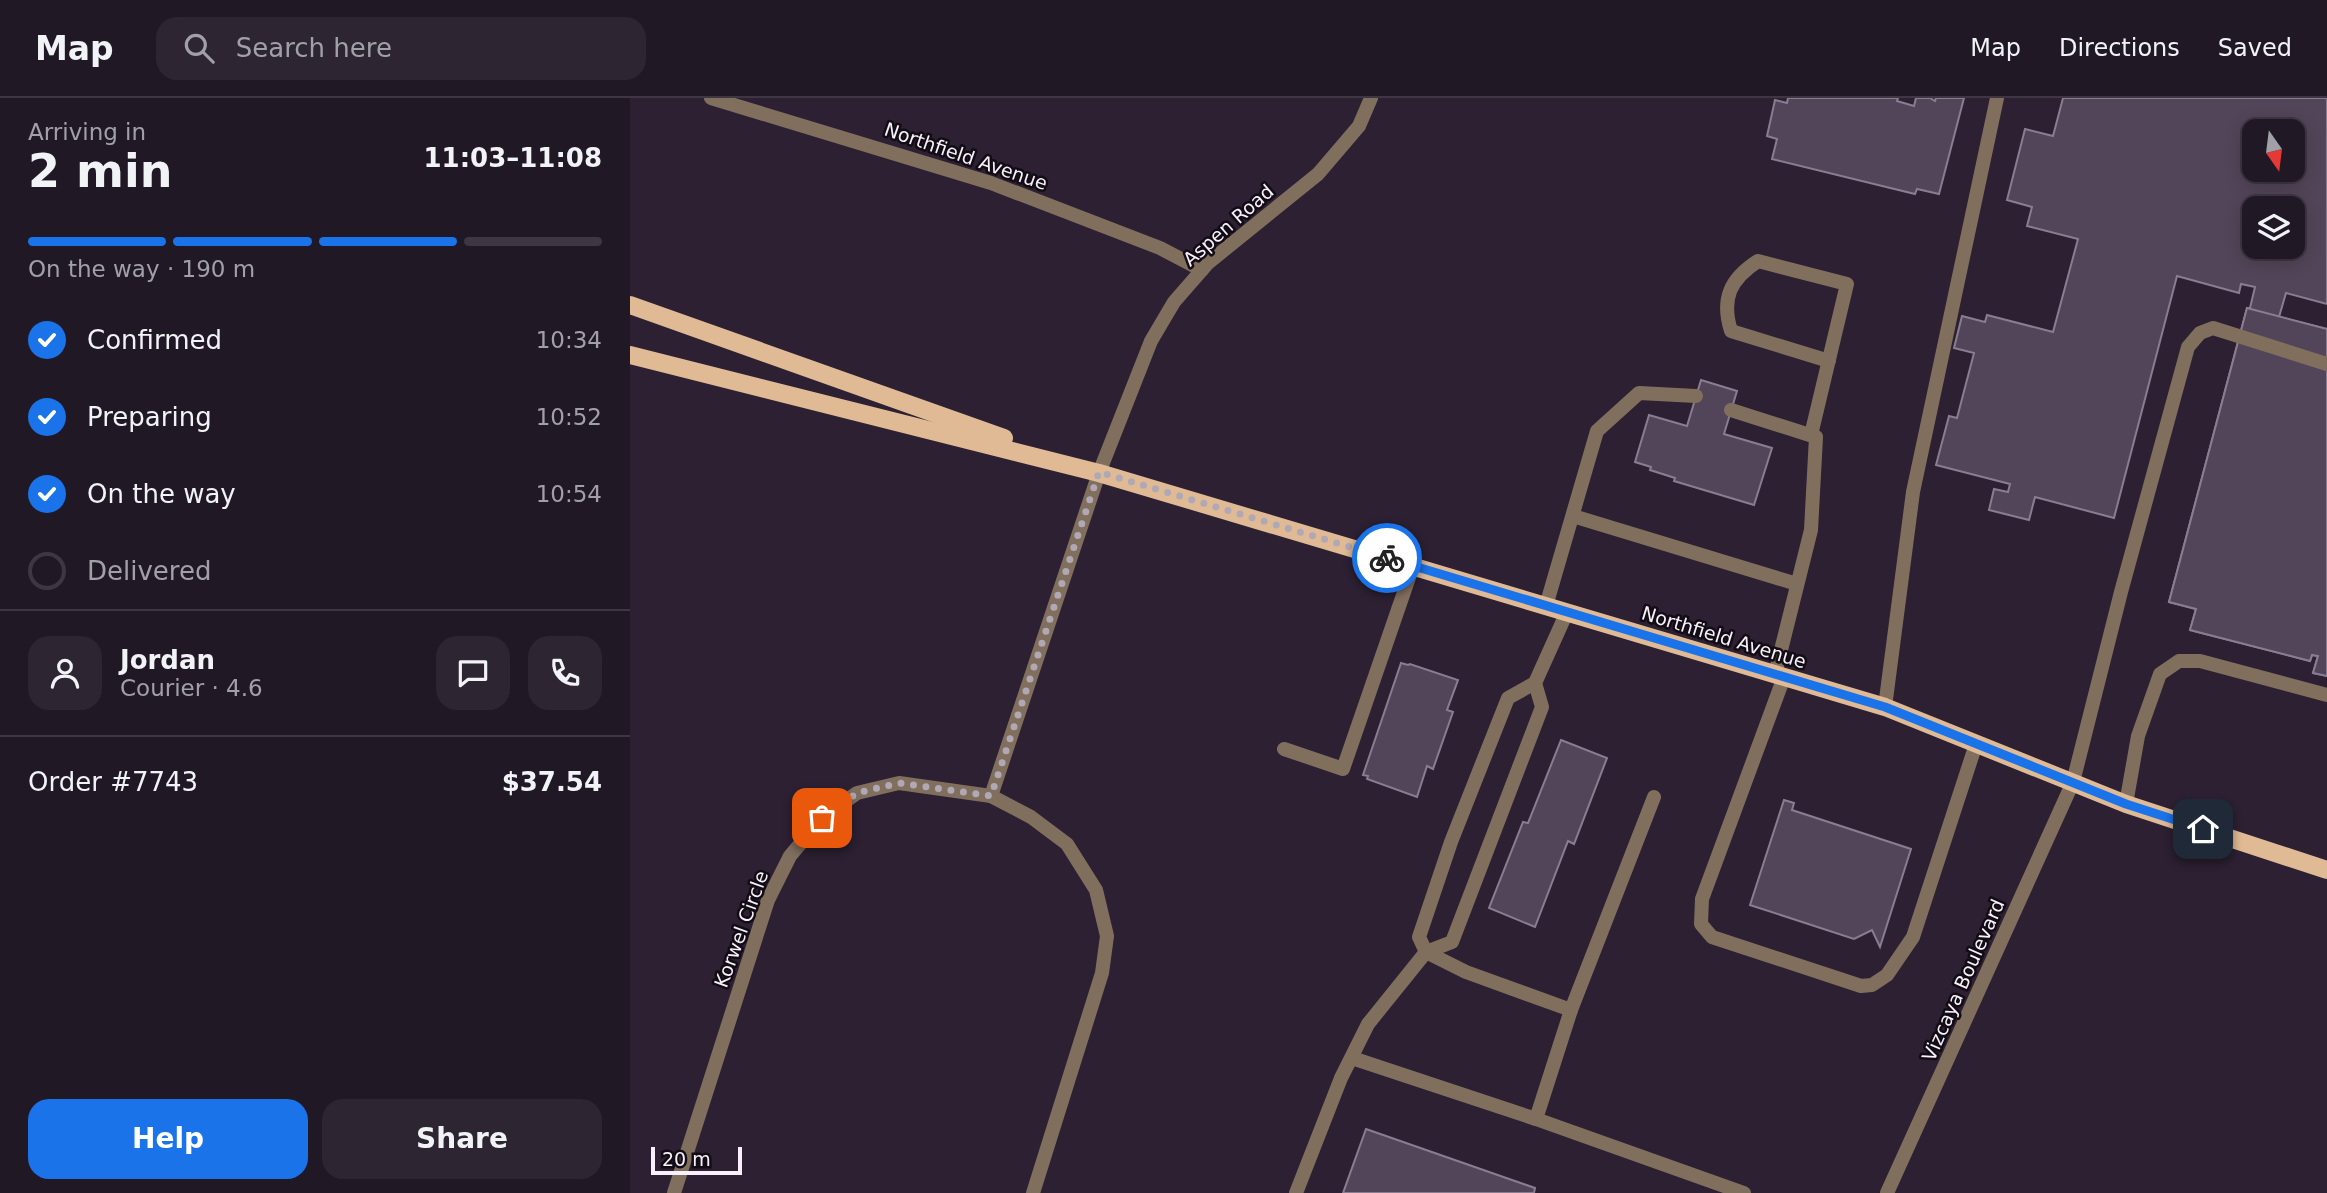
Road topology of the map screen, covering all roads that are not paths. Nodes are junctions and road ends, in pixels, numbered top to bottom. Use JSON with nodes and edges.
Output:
{"nodes":[{"id":1,"x":711,"y":98,"type":"edge"},
{"id":2,"x":1371,"y":98,"type":"edge"},
{"id":3,"x":1997,"y":98,"type":"edge"},
{"id":4,"x":1202,"y":270,"type":"junction"},
{"id":5,"x":630,"y":305,"type":"edge"},
{"id":6,"x":630,"y":355,"type":"edge"},
{"id":7,"x":1829,"y":361,"type":"junction"},
{"id":8,"x":2327,"y":364,"type":"edge"},
{"id":9,"x":1696,"y":396,"type":"dead end"},
{"id":10,"x":1731,"y":410,"type":"dead end"},
{"id":11,"x":1811,"y":435,"type":"junction"},
{"id":12,"x":1099,"y":472,"type":"junction"},
{"id":13,"x":1573,"y":516,"type":"junction"},
{"id":14,"x":1413,"y":566,"type":"junction"},
{"id":15,"x":1797,"y":583,"type":"junction"},
{"id":16,"x":1546,"y":606,"type":"junction"},
{"id":17,"x":1567,"y":612,"type":"junction"},
{"id":18,"x":1779,"y":676,"type":"junction"},
{"id":19,"x":1535,"y":683,"type":"junction"},
{"id":20,"x":2327,"y":695,"type":"edge"},
{"id":21,"x":1885,"y":707,"type":"junction"},
{"id":22,"x":1976,"y":744,"type":"junction"},
{"id":23,"x":1284,"y":750,"type":"dead end"},
{"id":24,"x":2073,"y":782,"type":"junction"},
{"id":25,"x":991,"y":796,"type":"junction"},
{"id":26,"x":1654,"y":797,"type":"dead end"},
{"id":27,"x":2126,"y":804,"type":"junction"},
{"id":28,"x":2327,"y":870,"type":"edge"},
{"id":29,"x":1426,"y":952,"type":"junction"},
{"id":30,"x":1571,"y":1010,"type":"junction"},
{"id":31,"x":1352,"y":1058,"type":"junction"},
{"id":32,"x":1536,"y":1119,"type":"junction"},
{"id":33,"x":674,"y":1193,"type":"edge"},
{"id":34,"x":1033,"y":1193,"type":"edge"},
{"id":35,"x":1296,"y":1193,"type":"edge"},
{"id":36,"x":1744,"y":1193,"type":"edge"},
{"id":37,"x":1887,"y":1193,"type":"edge"}],
"edges":[{"from":1,"to":4,"type":"street","name":"Northfield Avenue"},
{"from":2,"to":4,"type":"street","name":"Aspen Road"},
{"from":3,"to":21,"type":"street"},
{"from":4,"to":12,"type":"street","name":"Aspen Road"},
{"from":5,"to":12,"type":"main road","name":"Northfield Avenue"},
{"from":6,"to":12,"type":"main road","name":"Northfield Avenue"},
{"from":7,"to":7,"type":"street"},
{"from":7,"to":11,"type":"street"},
{"from":8,"to":24,"type":"street","name":"Vizcaya Boulevard"},
{"from":9,"to":13,"type":"street"},
{"from":10,"to":11,"type":"street"},
{"from":11,"to":15,"type":"street"},
{"from":12,"to":14,"type":"main road","name":"Northfield Avenue"},
{"from":12,"to":25,"type":"street"},
{"from":13,"to":15,"type":"street"},
{"from":13,"to":16,"type":"street"},
{"from":14,"to":16,"type":"main road","name":"Northfield Avenue"},
{"from":14,"to":23,"type":"street"},
{"from":15,"to":18,"type":"street"},
{"from":16,"to":17,"type":"main road","name":"Northfield Avenue"},
{"from":17,"to":18,"type":"main road","name":"Northfield Avenue"},
{"from":17,"to":19,"type":"street"},
{"from":18,"to":21,"type":"main road","name":"Northfield Avenue"},
{"from":18,"to":22,"type":"street"},
{"from":19,"to":29,"type":"street"},
{"from":19,"to":29,"type":"street"},
{"from":20,"to":27,"type":"street"},
{"from":21,"to":22,"type":"main road","name":"Northfield Avenue"},
{"from":22,"to":24,"type":"main road","name":"Northfield Avenue"},
{"from":24,"to":27,"type":"main road","name":"Northfield Avenue"},
{"from":24,"to":37,"type":"street","name":"Vizcaya Boulevard"},
{"from":25,"to":33,"type":"street","name":"Korwel Circle"},
{"from":25,"to":34,"type":"street","name":"Korwel Circle"},
{"from":26,"to":30,"type":"street"},
{"from":27,"to":28,"type":"main road","name":"Northfield Avenue"},
{"from":29,"to":30,"type":"street"},
{"from":29,"to":31,"type":"street"},
{"from":30,"to":32,"type":"street"},
{"from":31,"to":32,"type":"street"},
{"from":31,"to":35,"type":"street"},
{"from":32,"to":36,"type":"street"}]}
